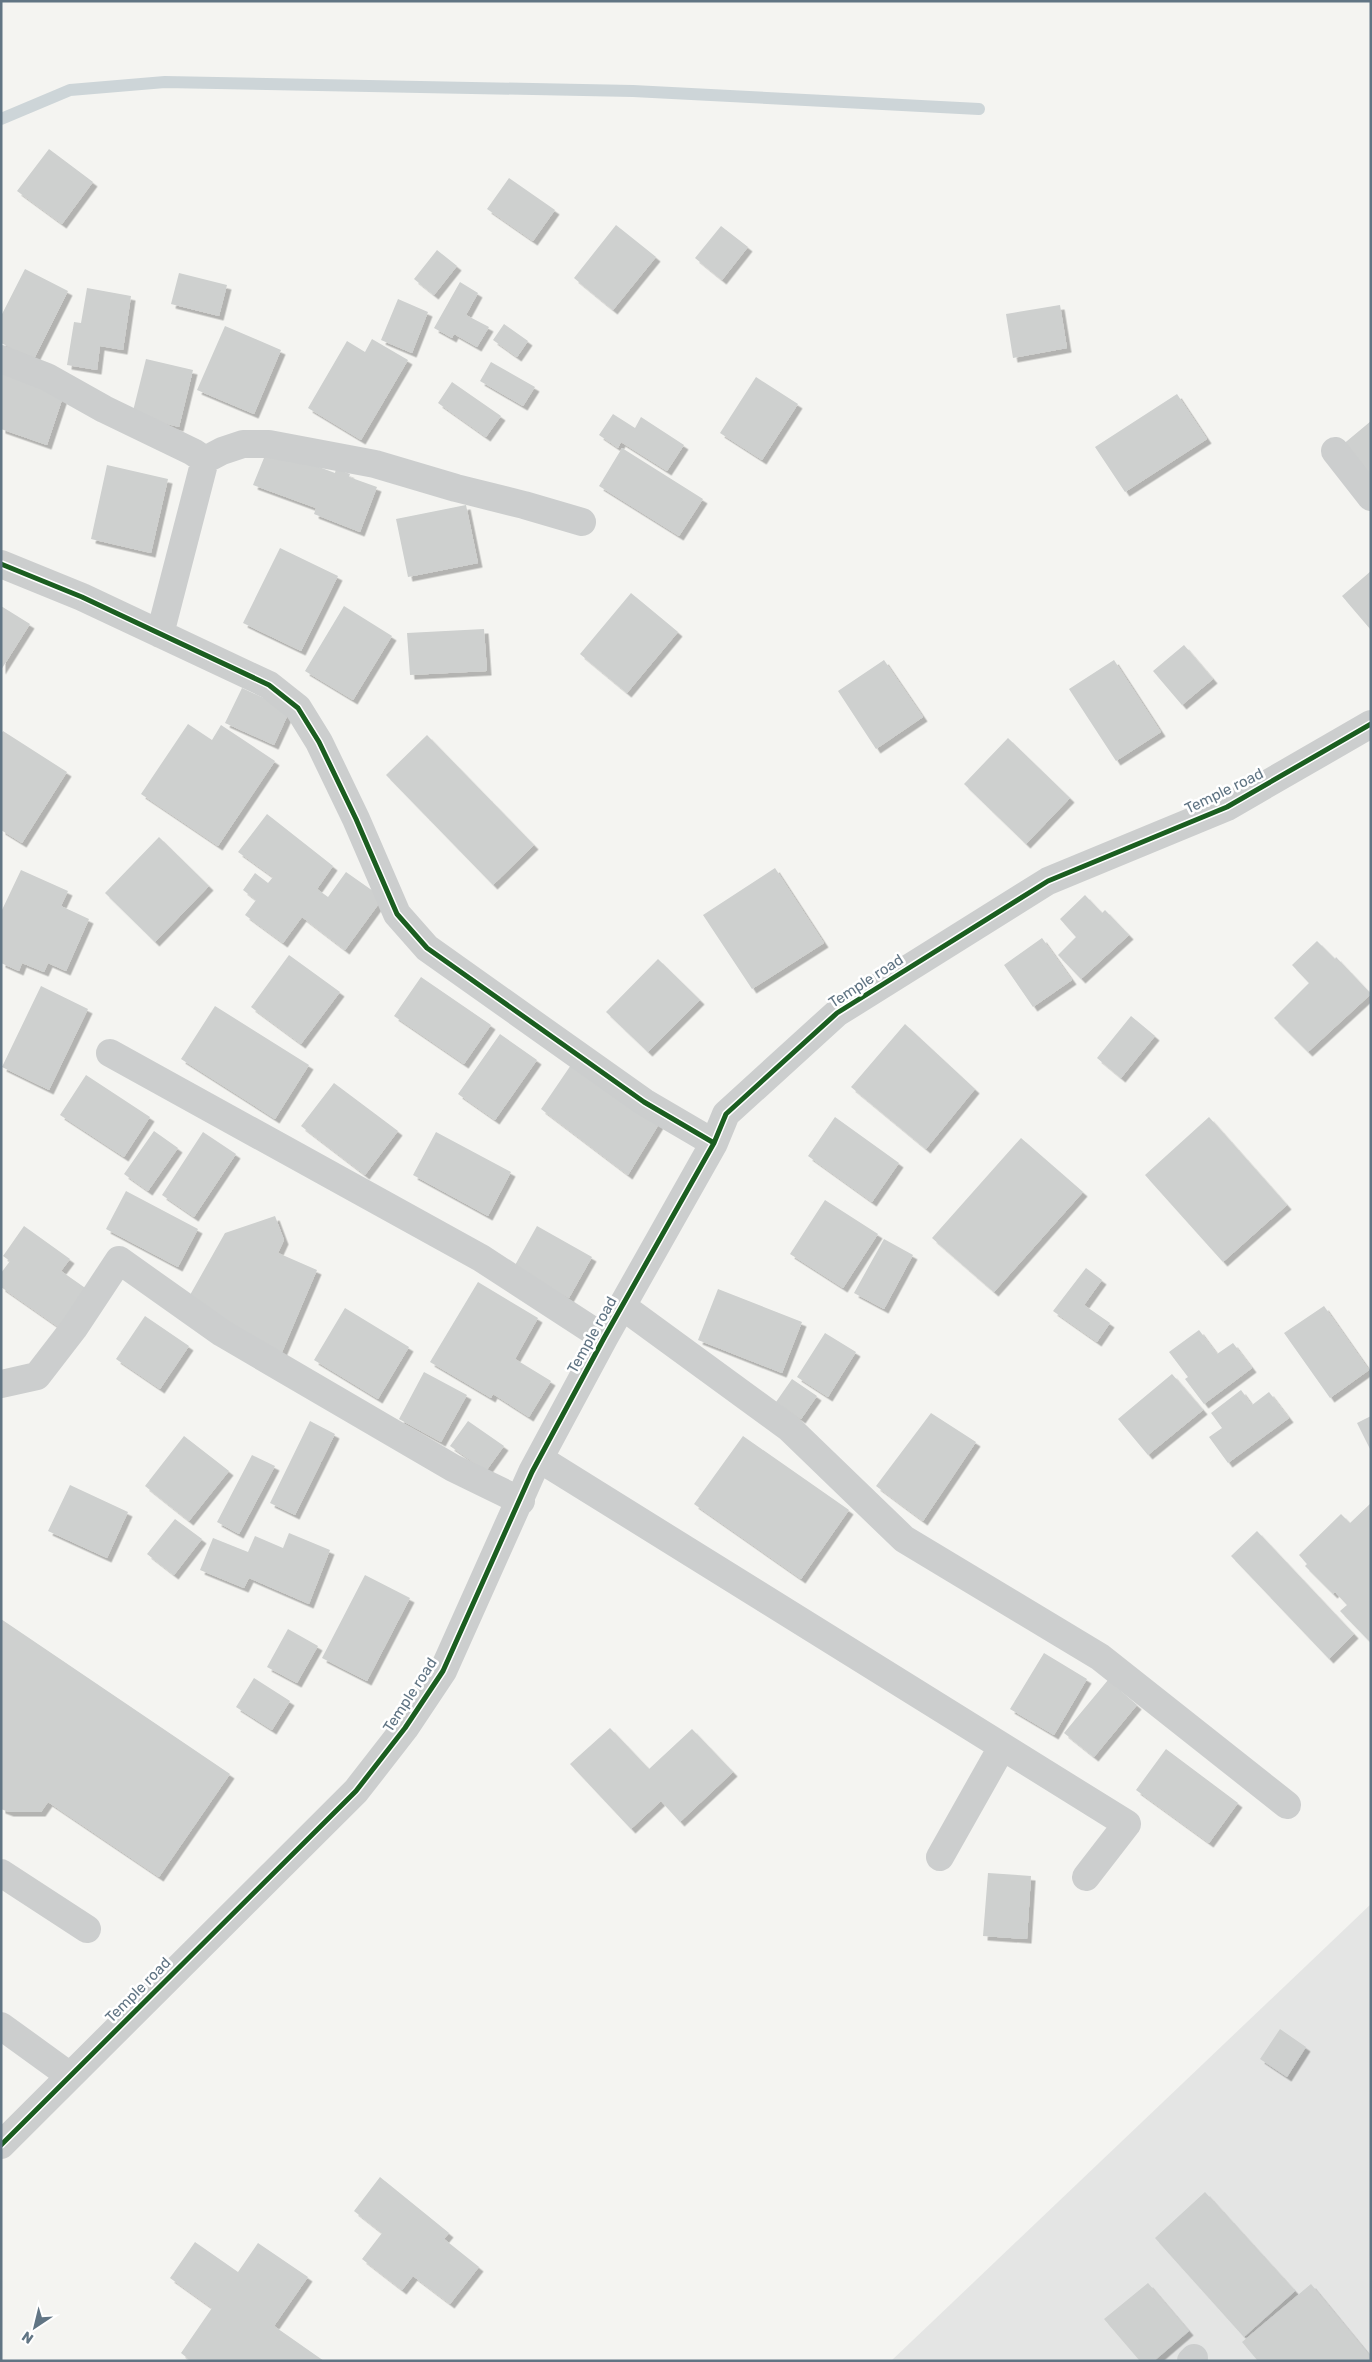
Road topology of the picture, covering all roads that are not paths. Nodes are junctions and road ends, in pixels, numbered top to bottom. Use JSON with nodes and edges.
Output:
{"nodes":[{"id":1,"x":1,"y":359,"type":"edge"},
{"id":2,"x":1335,"y":451,"type":"dead end"},
{"id":3,"x":205,"y":460,"type":"junction"},
{"id":4,"x":1371,"y":497,"type":"edge"},
{"id":5,"x":582,"y":522,"type":"dead end"},
{"id":6,"x":1,"y":564,"type":"edge"},
{"id":7,"x":160,"y":634,"type":"junction"},
{"id":8,"x":1371,"y":724,"type":"edge"},
{"id":9,"x":110,"y":1053,"type":"dead end"},
{"id":10,"x":714,"y":1142,"type":"junction"},
{"id":11,"x":622,"y":1306,"type":"junction"},
{"id":12,"x":604,"y":1338,"type":"junction"},
{"id":13,"x":1,"y":1384,"type":"edge"},
{"id":14,"x":540,"y":1459,"type":"junction"},
{"id":15,"x":521,"y":1502,"type":"junction"},
{"id":16,"x":1002,"y":1747,"type":"junction"},
{"id":17,"x":1287,"y":1805,"type":"dead end"},
{"id":18,"x":940,"y":1856,"type":"dead end"},
{"id":19,"x":1,"y":1873,"type":"edge"},
{"id":20,"x":1086,"y":1877,"type":"dead end"},
{"id":21,"x":87,"y":1930,"type":"dead end"},
{"id":22,"x":1,"y":2026,"type":"edge"},
{"id":23,"x":70,"y":2076,"type":"junction"},
{"id":24,"x":1,"y":2145,"type":"edge"}],
"edges":[{"from":1,"to":3,"type":"street"},
{"from":2,"to":4,"type":"street"},
{"from":3,"to":5,"type":"street"},
{"from":3,"to":7,"type":"street"},
{"from":6,"to":7,"type":"street"},
{"from":7,"to":10,"type":"street"},
{"from":8,"to":10,"type":"street","name":"Temple road"},
{"from":9,"to":12,"type":"street"},
{"from":10,"to":11,"type":"street","name":"Temple road"},
{"from":11,"to":12,"type":"street","name":"Temple road"},
{"from":11,"to":17,"type":"street"},
{"from":12,"to":14,"type":"street","name":"Temple road"},
{"from":13,"to":15,"type":"street"},
{"from":14,"to":15,"type":"street","name":"Temple road"},
{"from":14,"to":16,"type":"street"},
{"from":15,"to":23,"type":"street","name":"Temple road"},
{"from":16,"to":18,"type":"street"},
{"from":16,"to":20,"type":"street"},
{"from":19,"to":21,"type":"street"},
{"from":22,"to":23,"type":"street"},
{"from":23,"to":24,"type":"street","name":"Temple road"}]}
